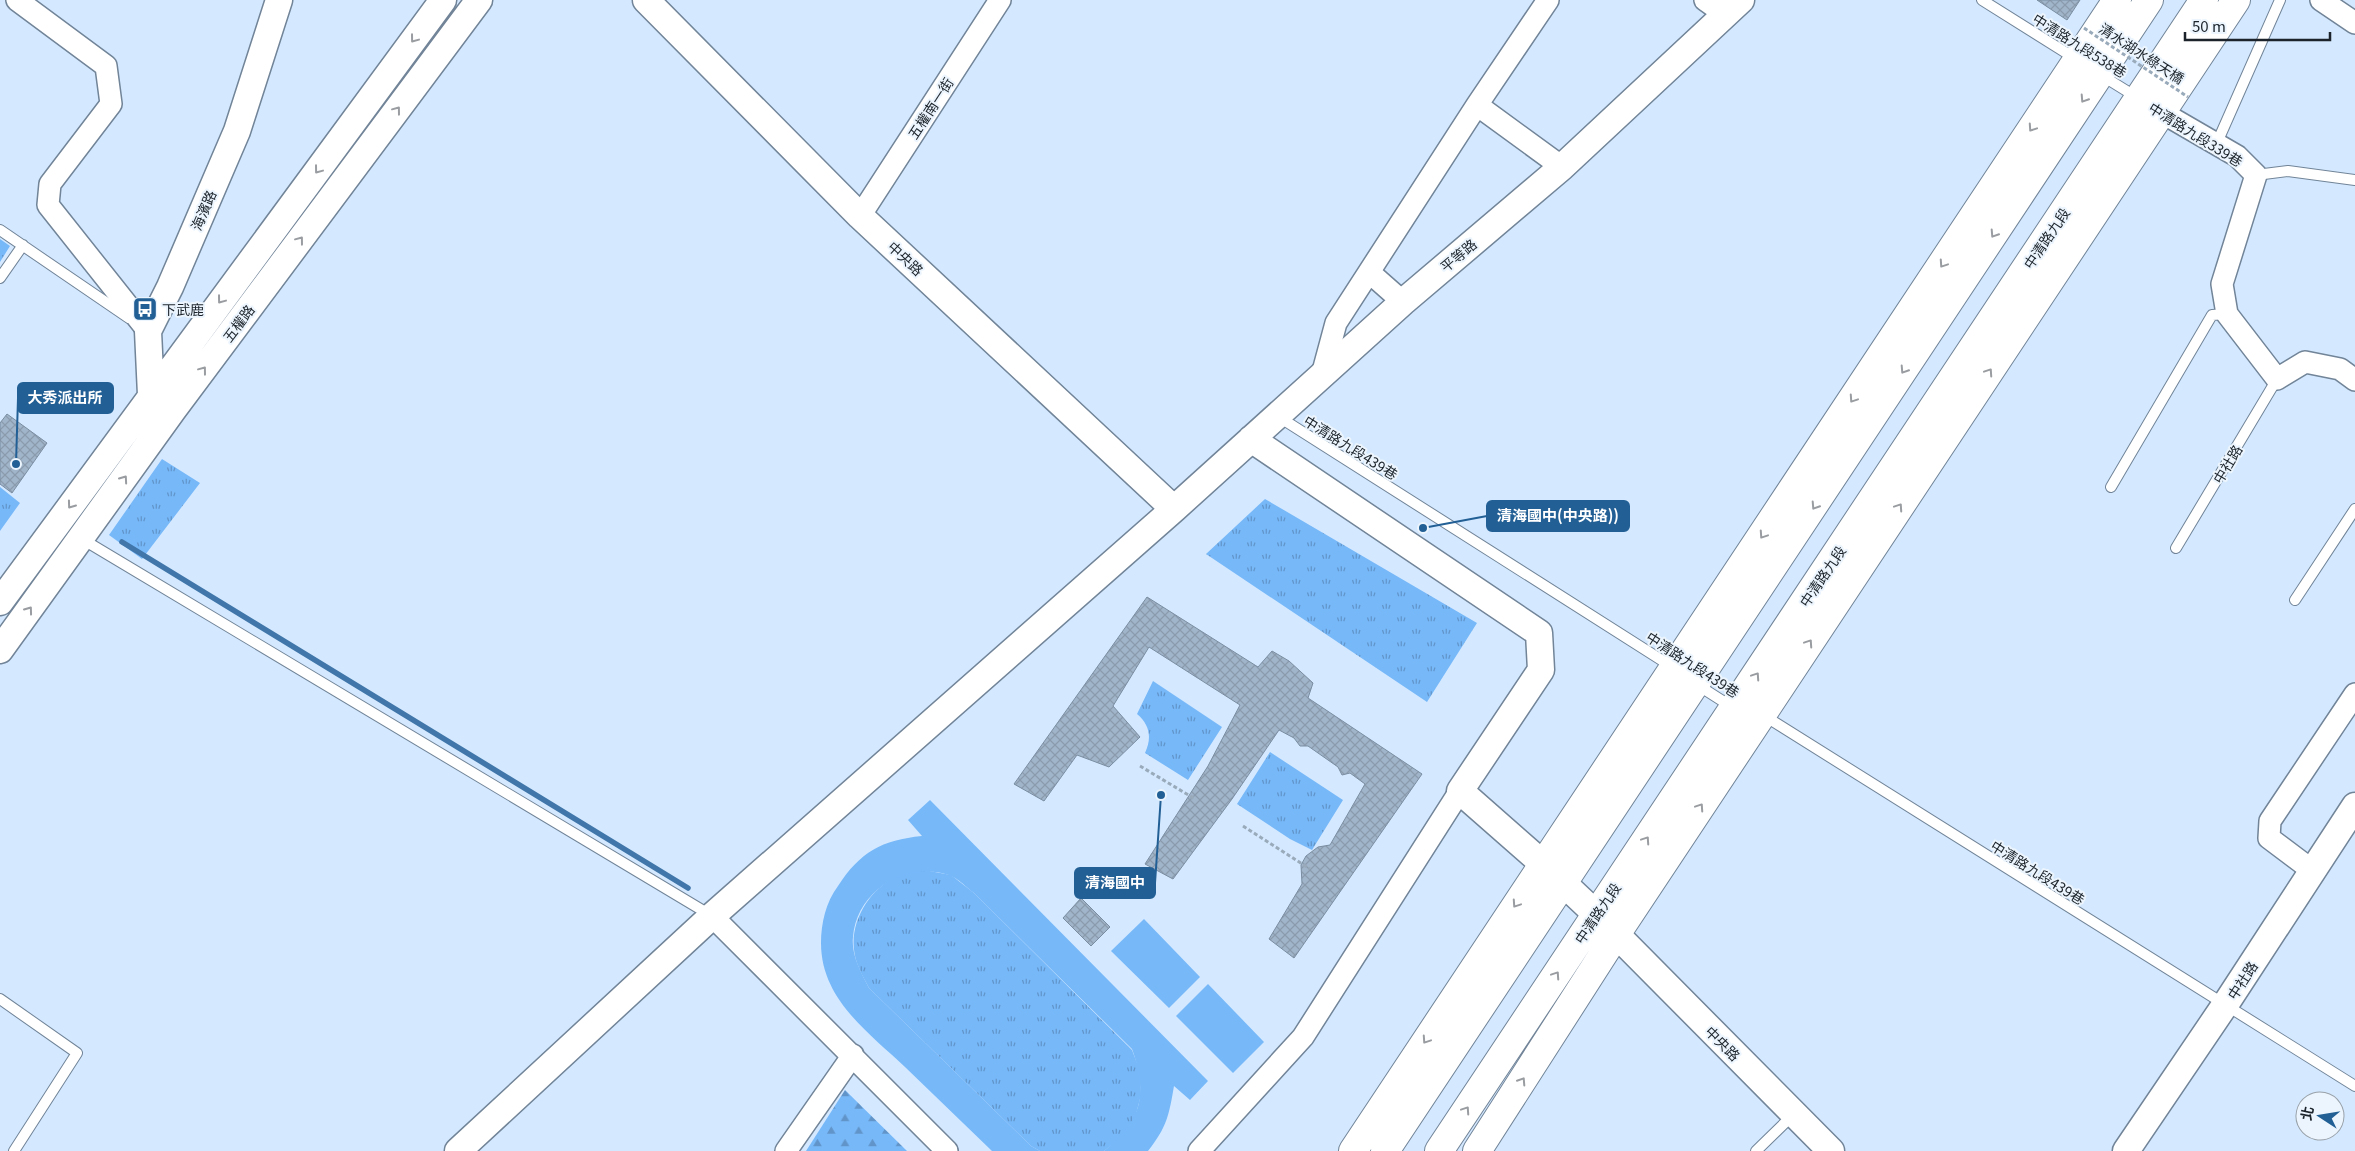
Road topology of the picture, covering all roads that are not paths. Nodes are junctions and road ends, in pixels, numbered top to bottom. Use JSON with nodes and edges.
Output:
{"nodes":[{"id":1,"x":17,"y":0,"type":"edge"},
{"id":2,"x":279,"y":0,"type":"edge"},
{"id":3,"x":444,"y":0,"type":"edge"},
{"id":4,"x":479,"y":0,"type":"edge"},
{"id":5,"x":1000,"y":0,"type":"edge"},
{"id":6,"x":1548,"y":0,"type":"edge"},
{"id":7,"x":1705,"y":0,"type":"edge"},
{"id":8,"x":1982,"y":0,"type":"edge"},
{"id":9,"x":2117,"y":0,"type":"edge"},
{"id":10,"x":2149,"y":0,"type":"edge"},
{"id":11,"x":2204,"y":0,"type":"edge"},
{"id":12,"x":2236,"y":0,"type":"edge"},
{"id":13,"x":2280,"y":0,"type":"edge"},
{"id":14,"x":2321,"y":0,"type":"edge"},
{"id":15,"x":655,"y":3,"type":"edge"},
{"id":16,"x":1734,"y":7,"type":"edge"},
{"id":17,"x":2355,"y":23,"type":"edge"},
{"id":18,"x":2089,"y":67,"type":"junction"},
{"id":19,"x":1477,"y":105,"type":"junction"},
{"id":20,"x":2150,"y":105,"type":"junction"},
{"id":21,"x":2216,"y":145,"type":"junction"},
{"id":22,"x":1562,"y":167,"type":"junction"},
{"id":23,"x":2256,"y":174,"type":"junction"},
{"id":24,"x":2355,"y":180,"type":"edge"},
{"id":25,"x":860,"y":216,"type":"junction"},
{"id":26,"x":0,"y":230,"type":"edge"},
{"id":27,"x":23,"y":245,"type":"junction"},
{"id":28,"x":1369,"y":272,"type":"junction"},
{"id":29,"x":0,"y":278,"type":"edge"},
{"id":30,"x":1403,"y":302,"type":"junction"},
{"id":31,"x":2227,"y":314,"type":"junction"},
{"id":32,"x":148,"y":331,"type":"junction"},
{"id":33,"x":1322,"y":375,"type":"junction"},
{"id":34,"x":2277,"y":379,"type":"junction"},
{"id":35,"x":2355,"y":380,"type":"edge"},
{"id":36,"x":151,"y":395,"type":"junction"},
{"id":37,"x":173,"y":410,"type":"junction"},
{"id":38,"x":1277,"y":416,"type":"junction"},
{"id":39,"x":1251,"y":439,"type":"junction"},
{"id":40,"x":2112,"y":487,"type":"dead end"},
{"id":41,"x":1174,"y":508,"type":"junction"},
{"id":42,"x":2355,"y":509,"type":"edge"},
{"id":43,"x":82,"y":539,"type":"junction"},
{"id":44,"x":2176,"y":548,"type":"dead end"},
{"id":45,"x":2295,"y":600,"type":"dead end"},
{"id":46,"x":0,"y":602,"type":"edge"},
{"id":47,"x":0,"y":650,"type":"edge"},
{"id":48,"x":1685,"y":676,"type":"junction"},
{"id":49,"x":2355,"y":694,"type":"edge"},
{"id":50,"x":1748,"y":711,"type":"junction"},
{"id":51,"x":1460,"y":791,"type":"junction"},
{"id":52,"x":2355,"y":806,"type":"edge"},
{"id":53,"x":1543,"y":864,"type":"junction"},
{"id":54,"x":2313,"y":871,"type":"junction"},
{"id":55,"x":1563,"y":883,"type":"junction"},
{"id":56,"x":1596,"y":914,"type":"junction"},
{"id":57,"x":712,"y":916,"type":"junction"},
{"id":58,"x":1615,"y":936,"type":"junction"},
{"id":59,"x":1,"y":1001,"type":"edge"},
{"id":60,"x":2225,"y":1006,"type":"junction"},
{"id":61,"x":853,"y":1055,"type":"junction"},
{"id":62,"x":2355,"y":1086,"type":"edge"},
{"id":63,"x":1794,"y":1113,"type":"junction"},
{"id":64,"x":14,"y":1151,"type":"edge"},
{"id":65,"x":458,"y":1151,"type":"edge"},
{"id":66,"x":786,"y":1151,"type":"edge"},
{"id":67,"x":948,"y":1151,"type":"edge"},
{"id":68,"x":1199,"y":1151,"type":"edge"},
{"id":69,"x":1352,"y":1151,"type":"edge"},
{"id":70,"x":1385,"y":1151,"type":"edge"},
{"id":71,"x":1439,"y":1151,"type":"edge"},
{"id":72,"x":1477,"y":1151,"type":"edge"},
{"id":73,"x":1756,"y":1151,"type":"edge"},
{"id":74,"x":1831,"y":1151,"type":"edge"},
{"id":75,"x":2126,"y":1151,"type":"edge"}],
"edges":[{"from":1,"to":32,"type":"street"},
{"from":2,"to":32,"type":"street","name":"海濱路"},
{"from":3,"to":36,"type":"street","name":"五權路","one_way":true},
{"from":37,"to":4,"type":"street","name":"五權路","one_way":true},
{"from":5,"to":25,"type":"street","name":"五權南一街"},
{"from":6,"to":19,"type":"street"},
{"from":7,"to":16,"type":"street"},
{"from":8,"to":18,"type":"lane","name":"中清路九段538巷"},
{"from":9,"to":18,"type":"main road"},
{"from":10,"to":18,"type":"main road"},
{"from":11,"to":20,"type":"main road","name":"中清路九段"},
{"from":12,"to":20,"type":"main road","name":"中清路九段"},
{"from":13,"to":21,"type":"lane"},
{"from":14,"to":17,"type":"street"},
{"from":15,"to":25,"type":"street","name":"中央路"},
{"from":16,"to":22,"type":"street","name":"平等路"},
{"from":18,"to":20,"type":"lane","name":"中清路九段538巷"},
{"from":18,"to":48,"type":"main road","one_way":true},
{"from":19,"to":22,"type":"street"},
{"from":19,"to":28,"type":"street"},
{"from":20,"to":21,"type":"street","name":"中清路九段339巷"},
{"from":50,"to":20,"type":"main road","name":"中清路九段","one_way":true},
{"from":21,"to":23,"type":"street","name":"中清路九段339巷"},
{"from":22,"to":30,"type":"street","name":"平等路"},
{"from":23,"to":24,"type":"lane"},
{"from":23,"to":31,"type":"street","name":"中清路九段339巷"},
{"from":25,"to":41,"type":"street","name":"中央路"},
{"from":26,"to":27,"type":"lane"},
{"from":27,"to":29,"type":"lane"},
{"from":27,"to":32,"type":"lane"},
{"from":28,"to":30,"type":"street"},
{"from":28,"to":33,"type":"street"},
{"from":30,"to":33,"type":"street","name":"平等路"},
{"from":31,"to":34,"type":"street","name":"中清路九段339巷"},
{"from":31,"to":40,"type":"lane"},
{"from":32,"to":36,"type":"street","name":"海濱路"},
{"from":33,"to":38,"type":"street","name":"平等路"},
{"from":34,"to":35,"type":"street"},
{"from":34,"to":44,"type":"lane","name":"中社路"},
{"from":36,"to":37,"type":"street"},
{"from":36,"to":46,"type":"street","name":"五權路","one_way":true},
{"from":43,"to":37,"type":"street","name":"五權路","one_way":true},
{"from":38,"to":39,"type":"street","name":"平等路"},
{"from":38,"to":48,"type":"lane","name":"中清路九段439巷"},
{"from":39,"to":41,"type":"street","name":"平等路"},
{"from":39,"to":51,"type":"street"},
{"from":41,"to":57,"type":"street","name":"平等路"},
{"from":42,"to":45,"type":"lane"},
{"from":47,"to":43,"type":"street","name":"五權路","one_way":true},
{"from":43,"to":57,"type":"lane"},
{"from":48,"to":50,"type":"lane","name":"中清路九段439巷"},
{"from":48,"to":53,"type":"main road"},
{"from":48,"to":55,"type":"main road"},
{"from":49,"to":54,"type":"street"},
{"from":56,"to":50,"type":"main road","name":"中清路九段","one_way":true},
{"from":58,"to":50,"type":"main road","name":"中清路九段","one_way":true},
{"from":50,"to":60,"type":"lane","name":"中清路九段439巷"},
{"from":51,"to":53,"type":"street","name":"中央路"},
{"from":51,"to":68,"type":"street"},
{"from":52,"to":54,"type":"street","name":"中社路"},
{"from":53,"to":55,"type":"street","name":"中央路"},
{"from":53,"to":69,"type":"main road","one_way":true},
{"from":54,"to":60,"type":"street","name":"中社路"},
{"from":55,"to":56,"type":"street","name":"中央路"},
{"from":55,"to":70,"type":"main road"},
{"from":56,"to":58,"type":"street","name":"中央路"},
{"from":71,"to":56,"type":"main road","name":"中清路九段","one_way":true},
{"from":57,"to":61,"type":"street"},
{"from":57,"to":65,"type":"street","name":"平等路"},
{"from":58,"to":63,"type":"street","name":"中央路"},
{"from":72,"to":58,"type":"main road","name":"中清路九段","one_way":true},
{"from":59,"to":64,"type":"lane"},
{"from":60,"to":62,"type":"lane","name":"中清路九段439巷"},
{"from":60,"to":75,"type":"street","name":"中社路"},
{"from":61,"to":66,"type":"street"},
{"from":61,"to":67,"type":"street"},
{"from":63,"to":73,"type":"lane"},
{"from":63,"to":74,"type":"street","name":"中央路"}]}
